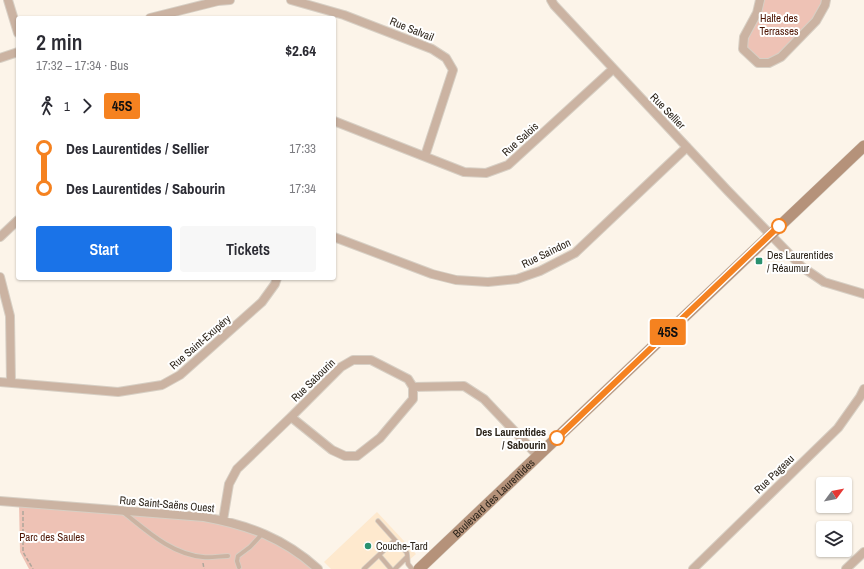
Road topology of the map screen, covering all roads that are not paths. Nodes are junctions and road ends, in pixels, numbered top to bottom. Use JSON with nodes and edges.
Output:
{"nodes":[{"id":1,"x":8,"y":0,"type":"edge"},
{"id":2,"x":230,"y":0,"type":"edge"},
{"id":3,"x":291,"y":0,"type":"edge"},
{"id":4,"x":551,"y":0,"type":"edge"},
{"id":5,"x":760,"y":0,"type":"edge"},
{"id":6,"x":826,"y":0,"type":"edge"},
{"id":7,"x":158,"y":16,"type":"edge"},
{"id":8,"x":16,"y":26,"type":"edge"},
{"id":9,"x":16,"y":53,"type":"edge"},
{"id":10,"x":0,"y":58,"type":"edge"},
{"id":11,"x":613,"y":69,"type":"junction"},
{"id":12,"x":336,"y":122,"type":"edge"},
{"id":13,"x":864,"y":146,"type":"edge"},
{"id":14,"x":687,"y":147,"type":"junction"},
{"id":15,"x":425,"y":156,"type":"junction"},
{"id":16,"x":16,"y":222,"type":"edge"},
{"id":17,"x":770,"y":235,"type":"junction"},
{"id":18,"x":0,"y":237,"type":"edge"},
{"id":19,"x":336,"y":239,"type":"edge"},
{"id":20,"x":0,"y":278,"type":"edge"},
{"id":21,"x":276,"y":280,"type":"edge"},
{"id":22,"x":864,"y":294,"type":"edge"},
{"id":23,"x":0,"y":382,"type":"edge"},
{"id":24,"x":11,"y":383,"type":"junction"},
{"id":25,"x":414,"y":387,"type":"junction"},
{"id":26,"x":864,"y":389,"type":"edge"},
{"id":27,"x":291,"y":417,"type":"junction"},
{"id":28,"x":538,"y":456,"type":"junction"},
{"id":29,"x":0,"y":501,"type":"edge"},
{"id":30,"x":121,"y":511,"type":"junction"},
{"id":31,"x":223,"y":520,"type":"junction"},
{"id":32,"x":378,"y":521,"type":"dead end"},
{"id":33,"x":263,"y":532,"type":"junction"},
{"id":34,"x":395,"y":540,"type":"junction"},
{"id":35,"x":864,"y":552,"type":"edge"},
{"id":36,"x":379,"y":555,"type":"junction"},
{"id":37,"x":228,"y":556,"type":"dead end"},
{"id":38,"x":407,"y":557,"type":"junction"},
{"id":39,"x":239,"y":567,"type":"dead end"},
{"id":40,"x":318,"y":569,"type":"edge"},
{"id":41,"x":364,"y":569,"type":"edge"},
{"id":42,"x":391,"y":569,"type":"edge"},
{"id":43,"x":395,"y":569,"type":"edge"},
{"id":44,"x":412,"y":569,"type":"edge"},
{"id":45,"x":419,"y":569,"type":"edge"},
{"id":46,"x":693,"y":569,"type":"edge"},
{"id":47,"x":846,"y":569,"type":"edge"}],
"edges":[{"from":1,"to":8,"type":"street"},
{"from":2,"to":7,"type":"street"},
{"from":3,"to":15,"type":"street","name":"Rue Salvail"},
{"from":4,"to":11,"type":"street","name":"Rue Sellier"},
{"from":5,"to":6,"type":"street"},
{"from":9,"to":10,"type":"street"},
{"from":11,"to":14,"type":"street","name":"Rue Sellier"},
{"from":11,"to":15,"type":"street","name":"Rue Salois"},
{"from":12,"to":15,"type":"street","name":"Rue Salois"},
{"from":13,"to":17,"type":"street","name":"Boulevard des Laurentides"},
{"from":14,"to":17,"type":"street","name":"Rue Sellier"},
{"from":14,"to":19,"type":"street","name":"Rue Saindon"},
{"from":16,"to":18,"type":"street"},
{"from":17,"to":22,"type":"street","name":"Rue Sellier"},
{"from":17,"to":28,"type":"street","name":"Boulevard des Laurentides"},
{"from":20,"to":24,"type":"street"},
{"from":21,"to":24,"type":"street","name":"Rue Saint-Exupéry"},
{"from":23,"to":24,"type":"street","name":"Rue Saint-Exupéry"},
{"from":25,"to":27,"type":"street","name":"Rue Sabourin"},
{"from":25,"to":27,"type":"street","name":"Rue Sabourin"},
{"from":25,"to":28,"type":"street"},
{"from":26,"to":46,"type":"street","name":"Rue Pageau"},
{"from":27,"to":31,"type":"street","name":"Rue Sabourin"},
{"from":28,"to":45,"type":"street","name":"Boulevard des Laurentides"},
{"from":29,"to":30,"type":"street","name":"Rue Saint-Saëns Ouest"},
{"from":30,"to":31,"type":"street","name":"Rue Saint-Saëns Ouest"},
{"from":30,"to":37,"type":"lane"},
{"from":31,"to":33,"type":"street","name":"Rue Saint-Saëns Ouest"},
{"from":32,"to":34,"type":"lane"},
{"from":33,"to":39,"type":"lane"},
{"from":33,"to":40,"type":"street","name":"Rue Saint-Saëns Ouest"},
{"from":34,"to":36,"type":"lane"},
{"from":34,"to":38,"type":"lane"},
{"from":35,"to":47,"type":"street"},
{"from":36,"to":41,"type":"lane"},
{"from":36,"to":42,"type":"lane"},
{"from":38,"to":43,"type":"lane"},
{"from":38,"to":44,"type":"lane"}]}
